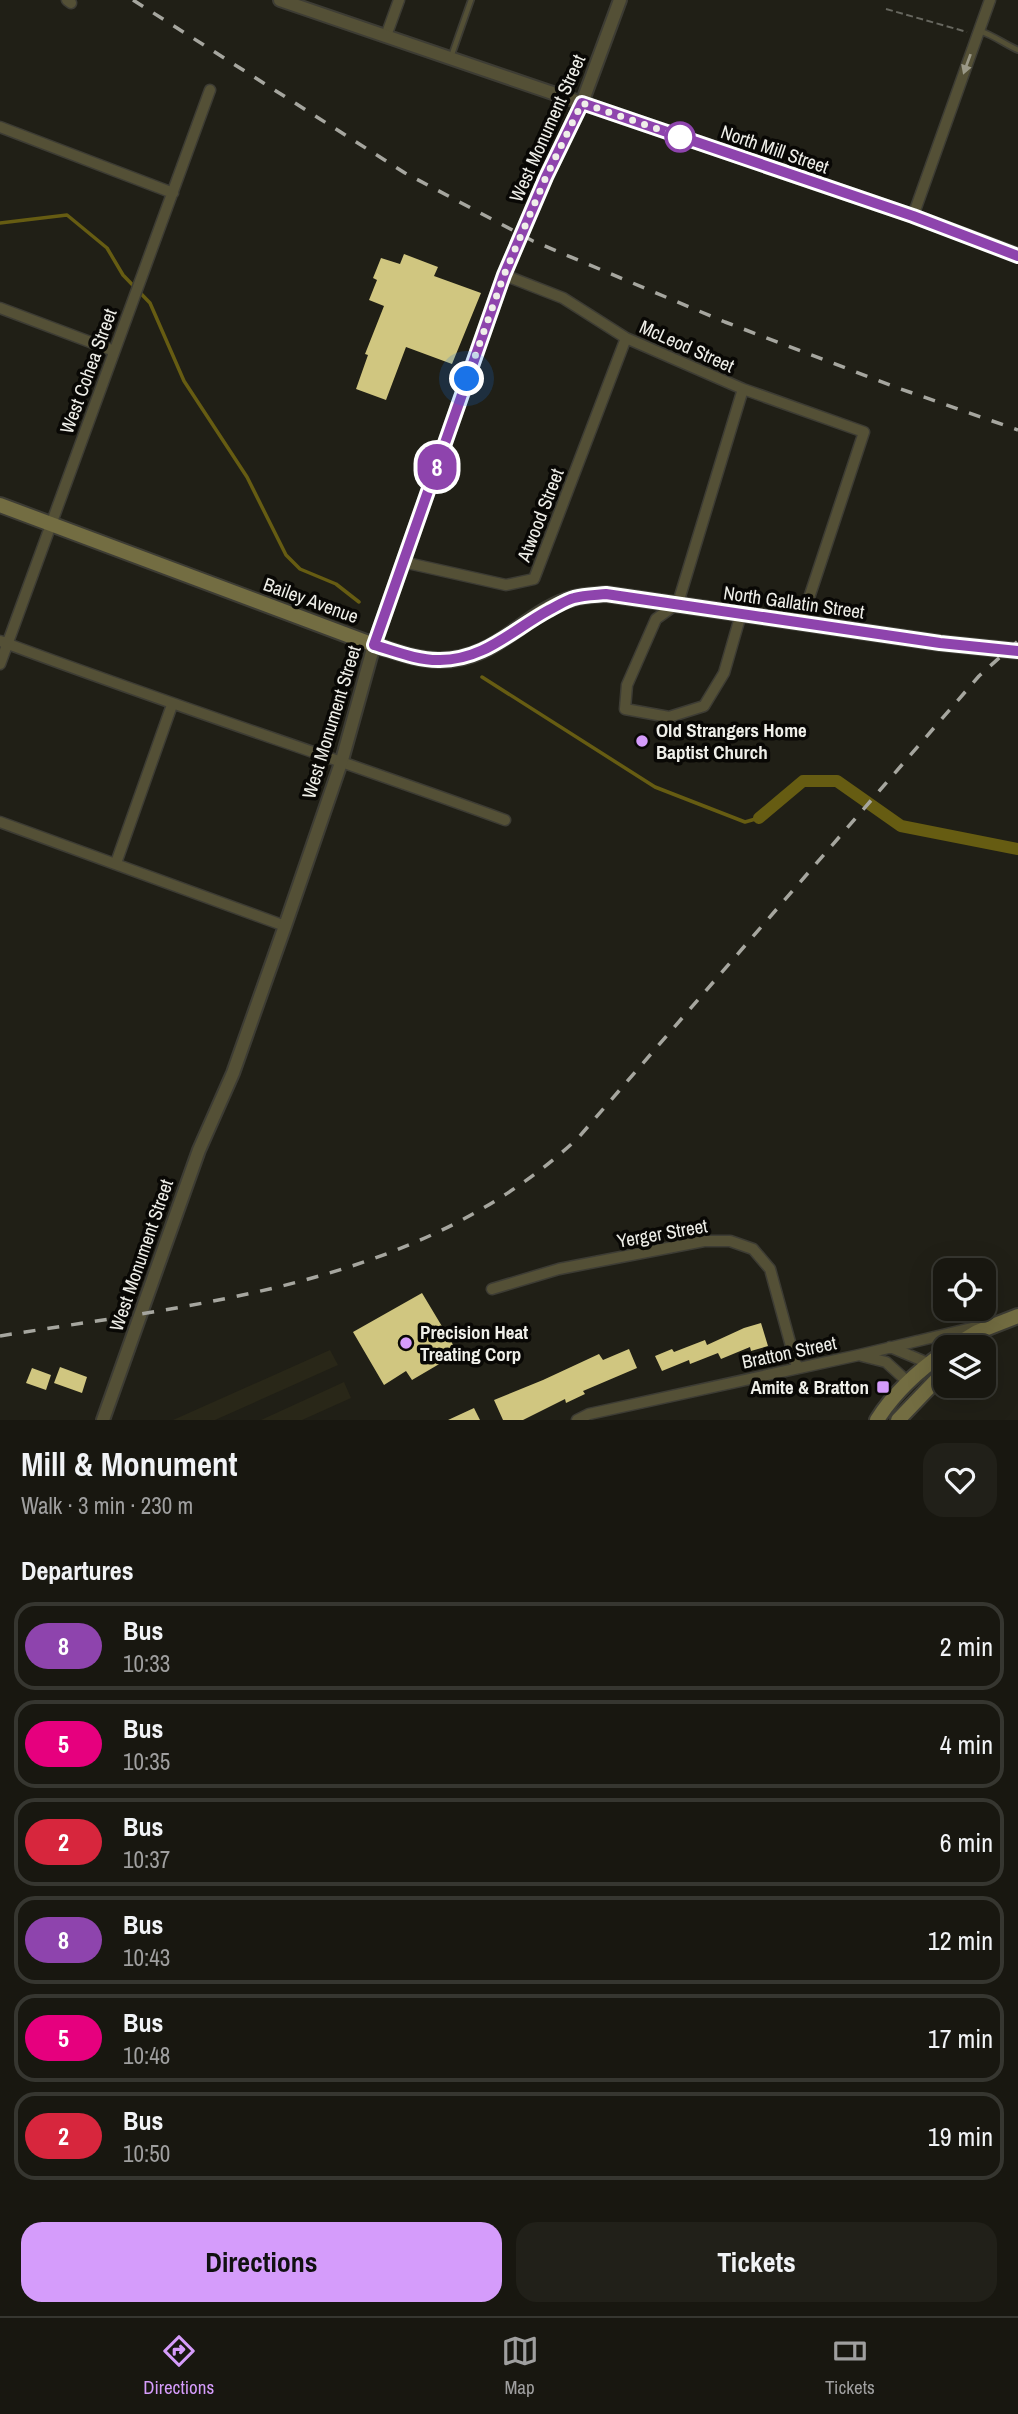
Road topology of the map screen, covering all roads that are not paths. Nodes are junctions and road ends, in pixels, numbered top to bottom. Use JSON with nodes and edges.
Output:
{"nodes":[{"id":1,"x":280,"y":0,"type":"edge"},
{"id":2,"x":399,"y":0,"type":"edge"},
{"id":3,"x":471,"y":0,"type":"edge"},
{"id":4,"x":620,"y":0,"type":"edge"},
{"id":5,"x":990,"y":0,"type":"edge"},
{"id":6,"x":979,"y":33,"type":"junction"},
{"id":7,"x":386,"y":36,"type":"junction"},
{"id":8,"x":1018,"y":50,"type":"edge"},
{"id":9,"x":451,"y":58,"type":"junction"},
{"id":10,"x":210,"y":90,"type":"dead end"},
{"id":11,"x":582,"y":103,"type":"junction"},
{"id":12,"x":0,"y":127,"type":"edge"},
{"id":13,"x":173,"y":192,"type":"junction"},
{"id":14,"x":913,"y":216,"type":"junction"},
{"id":15,"x":1018,"y":256,"type":"edge"},
{"id":16,"x":504,"y":275,"type":"junction"},
{"id":17,"x":0,"y":308,"type":"edge"},
{"id":18,"x":626,"y":338,"type":"junction"},
{"id":19,"x":114,"y":351,"type":"junction"},
{"id":20,"x":743,"y":389,"type":"junction"},
{"id":21,"x":0,"y":505,"type":"edge"},
{"id":22,"x":51,"y":524,"type":"junction"},
{"id":23,"x":403,"y":562,"type":"junction"},
{"id":24,"x":606,"y":594,"type":"joint"},
{"id":25,"x":678,"y":603,"type":"junction"},
{"id":26,"x":741,"y":614,"type":"junction"},
{"id":27,"x":801,"y":622,"type":"junction"},
{"id":28,"x":4,"y":643,"type":"edge"},
{"id":29,"x":374,"y":645,"type":"junction"},
{"id":30,"x":1018,"y":650,"type":"edge"},
{"id":31,"x":0,"y":664,"type":"edge"},
{"id":32,"x":172,"y":705,"type":"junction"},
{"id":33,"x":342,"y":760,"type":"junction"},
{"id":34,"x":506,"y":820,"type":"dead end"},
{"id":35,"x":0,"y":822,"type":"edge"},
{"id":36,"x":116,"y":863,"type":"junction"},
{"id":37,"x":285,"y":926,"type":"junction"},
{"id":38,"x":492,"y":1289,"type":"dead end"},
{"id":39,"x":1013,"y":1318,"type":"edge"},
{"id":40,"x":977,"y":1332,"type":"junction"},
{"id":41,"x":972,"y":1335,"type":"edge"},
{"id":42,"x":975,"y":1335,"type":"edge"},
{"id":43,"x":890,"y":1347,"type":"junction"},
{"id":44,"x":859,"y":1355,"type":"junction"},
{"id":45,"x":933,"y":1360,"type":"edge"},
{"id":46,"x":928,"y":1363,"type":"junction"},
{"id":47,"x":797,"y":1368,"type":"junction"},
{"id":48,"x":909,"y":1383,"type":"junction"},
{"id":49,"x":933,"y":1384,"type":"edge"},
{"id":50,"x":103,"y":1420,"type":"edge"},
{"id":51,"x":577,"y":1420,"type":"edge"},
{"id":52,"x":877,"y":1420,"type":"edge"},
{"id":53,"x":898,"y":1420,"type":"edge"}],
"edges":[{"from":1,"to":7,"type":"street","name":"North Mill Street"},
{"from":2,"to":7,"type":"street"},
{"from":3,"to":9,"type":"lane"},
{"from":4,"to":11,"type":"street","name":"West Monument Street"},
{"from":5,"to":6,"type":"street"},
{"from":6,"to":8,"type":"lane"},
{"from":6,"to":14,"type":"street","one_way":true},
{"from":7,"to":9,"type":"street","name":"North Mill Street"},
{"from":9,"to":11,"type":"street","name":"North Mill Street"},
{"from":10,"to":13,"type":"street","name":"West Cohea Street"},
{"from":11,"to":14,"type":"street","name":"North Mill Street"},
{"from":11,"to":16,"type":"street","name":"West Monument Street"},
{"from":12,"to":13,"type":"street"},
{"from":13,"to":19,"type":"street","name":"West Cohea Street"},
{"from":14,"to":15,"type":"street","name":"North Mill Street"},
{"from":16,"to":18,"type":"street","name":"McLeod Street"},
{"from":16,"to":23,"type":"street","name":"West Monument Street"},
{"from":17,"to":19,"type":"street"},
{"from":18,"to":20,"type":"street","name":"McLeod Street"},
{"from":18,"to":23,"type":"street","name":"Atwood Street"},
{"from":19,"to":22,"type":"street","name":"West Cohea Street"},
{"from":20,"to":25,"type":"street"},
{"from":20,"to":27,"type":"street","name":"McLeod Street"},
{"from":21,"to":22,"type":"main road","name":"Bailey Avenue"},
{"from":22,"to":28,"type":"street","name":"West Cohea Street"},
{"from":22,"to":29,"type":"main road","name":"Bailey Avenue"},
{"from":23,"to":29,"type":"street","name":"West Monument Street"},
{"from":24,"to":25,"type":"main road","name":"North Gallatin Street"},
{"from":24,"to":29,"type":"main road","name":"Bailey Avenue"},
{"from":25,"to":26,"type":"main road","name":"North Gallatin Street"},
{"from":25,"to":26,"type":"street"},
{"from":26,"to":27,"type":"main road","name":"North Gallatin Street"},
{"from":27,"to":30,"type":"main road","name":"North Gallatin Street"},
{"from":28,"to":31,"type":"street","name":"West Cohea Street"},
{"from":28,"to":32,"type":"street"},
{"from":29,"to":33,"type":"street","name":"West Monument Street"},
{"from":32,"to":33,"type":"street"},
{"from":32,"to":36,"type":"street"},
{"from":33,"to":34,"type":"street"},
{"from":33,"to":37,"type":"street","name":"West Monument Street"},
{"from":35,"to":36,"type":"street"},
{"from":36,"to":37,"type":"street"},
{"from":37,"to":50,"type":"street","name":"West Monument Street"},
{"from":38,"to":47,"type":"street","name":"Yerger Street"},
{"from":39,"to":40,"type":"main road"},
{"from":39,"to":43,"type":"street","name":"Bratton Street"},
{"from":40,"to":41,"type":"main road"},
{"from":40,"to":42,"type":"main road"},
{"from":43,"to":44,"type":"street","name":"Bratton Street"},
{"from":43,"to":46,"type":"street"},
{"from":44,"to":47,"type":"street","name":"Bratton Street"},
{"from":44,"to":48,"type":"street"},
{"from":45,"to":46,"type":"main road"},
{"from":46,"to":48,"type":"main road"},
{"from":47,"to":51,"type":"street","name":"Bratton Street"},
{"from":48,"to":52,"type":"main road"},
{"from":49,"to":53,"type":"main road"}]}
